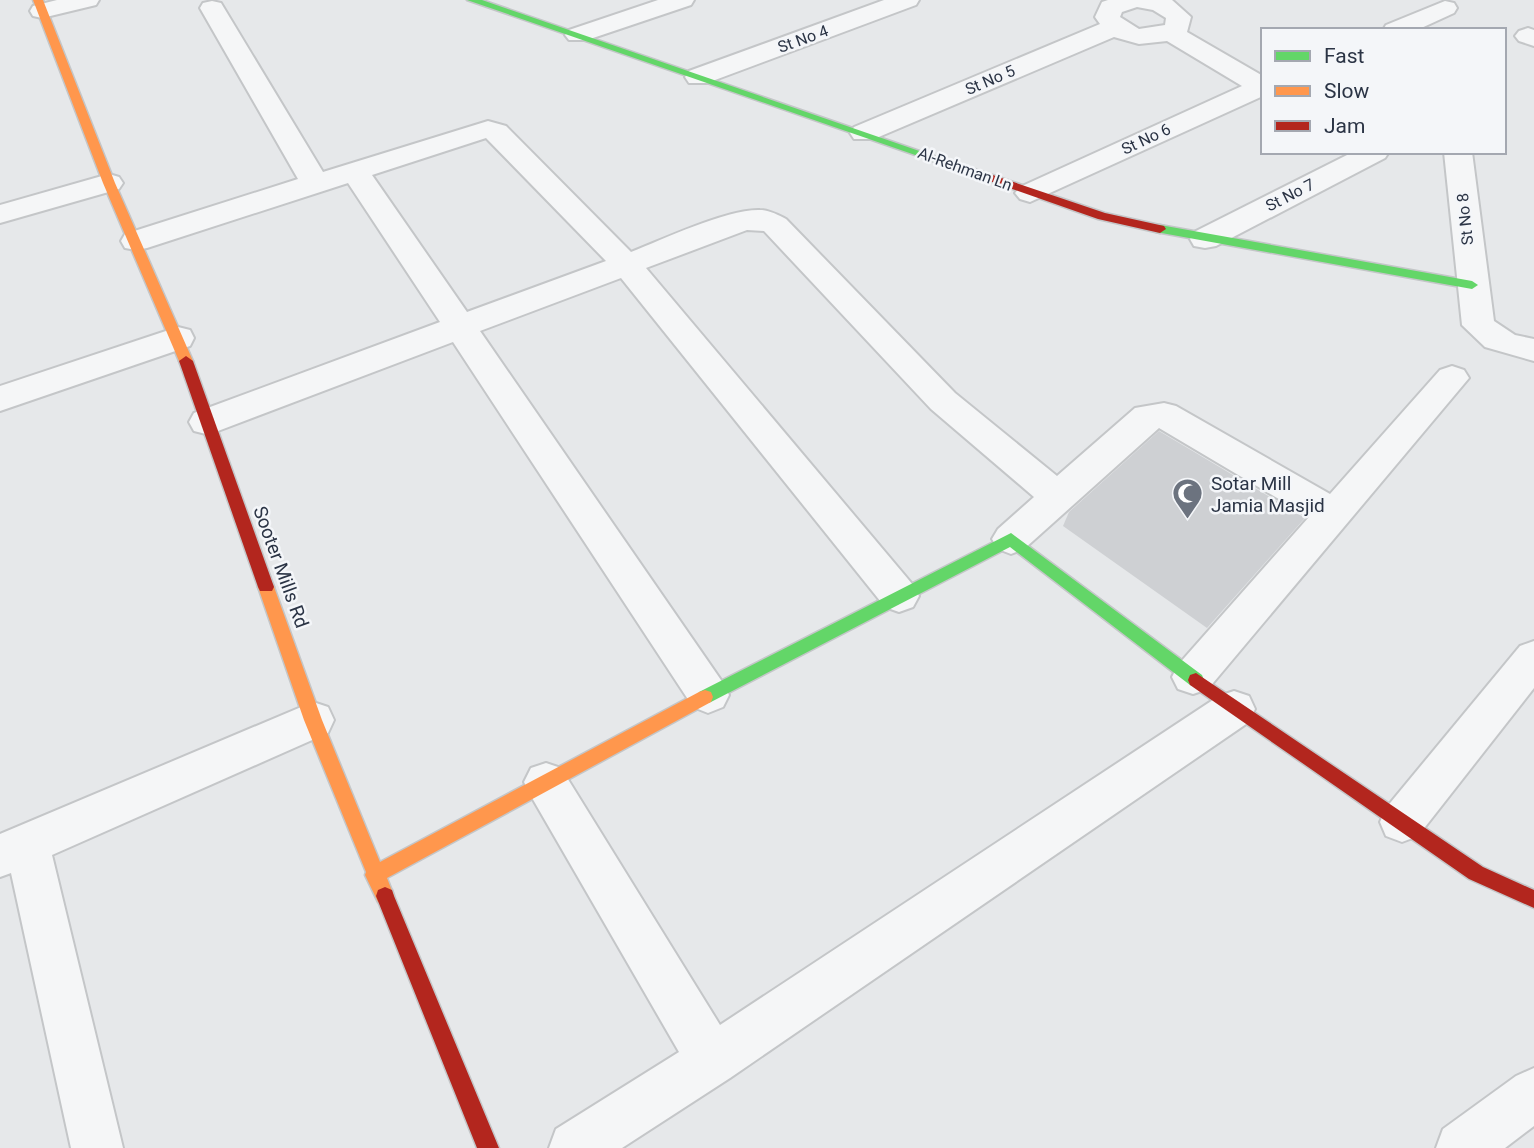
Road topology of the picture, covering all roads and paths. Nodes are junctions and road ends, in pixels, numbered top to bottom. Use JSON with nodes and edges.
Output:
{"nodes":[{"id":1,"x":87,"y":0,"type":"edge"},
{"id":2,"x":472,"y":0,"type":"edge"},
{"id":3,"x":681,"y":0,"type":"edge"},
{"id":4,"x":907,"y":0,"type":"edge"},
{"id":5,"x":1174,"y":3,"type":"edge"},
{"id":6,"x":40,"y":5,"type":"edge"},
{"id":7,"x":1123,"y":6,"type":"edge"},
{"id":8,"x":212,"y":8,"type":"dead end"},
{"id":9,"x":1446,"y":13,"type":"edge"},
{"id":10,"x":1401,"y":28,"type":"edge"},
{"id":11,"x":1171,"y":33,"type":"junction"},
{"id":12,"x":578,"y":35,"type":"junction"},
{"id":13,"x":698,"y":77,"type":"junction"},
{"id":14,"x":1261,"y":85,"type":"edge"},
{"id":15,"x":1261,"y":86,"type":"edge"},
{"id":16,"x":864,"y":133,"type":"junction"},
{"id":17,"x":1372,"y":154,"type":"edge"},
{"id":18,"x":1458,"y":154,"type":"edge"},
{"id":19,"x":354,"y":170,"type":"junction"},
{"id":20,"x":109,"y":183,"type":"junction"},
{"id":21,"x":315,"y":183,"type":"junction"},
{"id":22,"x":1030,"y":192,"type":"junction"},
{"id":23,"x":0,"y":215,"type":"edge"},
{"id":24,"x":1205,"y":239,"type":"junction"},
{"id":25,"x":136,"y":241,"type":"junction"},
{"id":26,"x":627,"y":265,"type":"junction"},
{"id":27,"x":1472,"y":285,"type":"junction"},
{"id":28,"x":461,"y":327,"type":"junction"},
{"id":29,"x":178,"y":338,"type":"junction"},
{"id":30,"x":1534,"y":350,"type":"edge"},
{"id":31,"x":1452,"y":378,"type":"dead end"},
{"id":32,"x":0,"y":399,"type":"edge"},
{"id":33,"x":206,"y":422,"type":"junction"},
{"id":34,"x":1059,"y":498,"type":"junction"},
{"id":35,"x":1335,"y":515,"type":"junction"},
{"id":36,"x":1011,"y":539,"type":"junction"},
{"id":37,"x":899,"y":596,"type":"junction"},
{"id":38,"x":1534,"y":659,"type":"edge"},
{"id":39,"x":1193,"y":677,"type":"junction"},
{"id":40,"x":708,"y":695,"type":"junction"},
{"id":41,"x":1234,"y":709,"type":"junction"},
{"id":42,"x":313,"y":720,"type":"junction"},
{"id":43,"x":546,"y":782,"type":"junction"},
{"id":44,"x":1402,"y":822,"type":"junction"},
{"id":45,"x":13,"y":850,"type":"edge"},
{"id":46,"x":374,"y":875,"type":"junction"},
{"id":47,"x":1534,"y":899,"type":"edge"},
{"id":48,"x":712,"y":1060,"type":"junction"},
{"id":49,"x":1534,"y":1094,"type":"edge"},
{"id":50,"x":96,"y":1148,"type":"edge"},
{"id":51,"x":488,"y":1148,"type":"edge"},
{"id":52,"x":575,"y":1148,"type":"edge"},
{"id":53,"x":1462,"y":1148,"type":"edge"}],
"edges":[{"from":1,"to":6,"type":"street"},
{"from":2,"to":12,"type":"street","name":"Al-Rehman Ln"},
{"from":3,"to":12,"type":"street"},
{"from":4,"to":13,"type":"street","name":"St No 4"},
{"from":5,"to":7,"type":"street"},
{"from":5,"to":11,"type":"street"},
{"from":6,"to":20,"type":"street","name":"Sooter Mills Rd"},
{"from":7,"to":11,"type":"street"},
{"from":7,"to":16,"type":"street","name":"St No 5"},
{"from":8,"to":21,"type":"street"},
{"from":9,"to":10,"type":"street"},
{"from":11,"to":14,"type":"street"},
{"from":12,"to":13,"type":"street","name":"Al-Rehman Ln"},
{"from":13,"to":16,"type":"street","name":"Al-Rehman Ln"},
{"from":15,"to":22,"type":"street","name":"St No 6"},
{"from":16,"to":22,"type":"street","name":"Al-Rehman Ln"},
{"from":17,"to":24,"type":"street","name":"St No 7"},
{"from":18,"to":27,"type":"street","name":"St No 8"},
{"from":19,"to":21,"type":"street"},
{"from":19,"to":26,"type":"street"},
{"from":19,"to":28,"type":"street"},
{"from":20,"to":23,"type":"street"},
{"from":20,"to":25,"type":"street","name":"Sooter Mills Rd"},
{"from":21,"to":25,"type":"street"},
{"from":22,"to":24,"type":"street","name":"Al-Rehman Ln"},
{"from":24,"to":27,"type":"street","name":"Al-Rehman Ln"},
{"from":25,"to":29,"type":"street","name":"Sooter Mills Rd"},
{"from":26,"to":28,"type":"street"},
{"from":26,"to":34,"type":"street"},
{"from":26,"to":37,"type":"street"},
{"from":27,"to":30,"type":"street","name":"St No 8"},
{"from":28,"to":33,"type":"street"},
{"from":28,"to":40,"type":"street"},
{"from":29,"to":32,"type":"street"},
{"from":29,"to":33,"type":"street","name":"Sooter Mills Rd"},
{"from":31,"to":35,"type":"street"},
{"from":33,"to":42,"type":"street","name":"Sooter Mills Rd"},
{"from":34,"to":35,"type":"street"},
{"from":34,"to":36,"type":"street"},
{"from":35,"to":39,"type":"street"},
{"from":36,"to":37,"type":"street"},
{"from":36,"to":39,"type":"street"},
{"from":37,"to":40,"type":"street"},
{"from":38,"to":44,"type":"street"},
{"from":39,"to":41,"type":"street"},
{"from":40,"to":43,"type":"street"},
{"from":41,"to":44,"type":"street"},
{"from":41,"to":48,"type":"street"},
{"from":42,"to":45,"type":"street"},
{"from":42,"to":46,"type":"street","name":"Sooter Mills Rd"},
{"from":43,"to":46,"type":"street"},
{"from":43,"to":48,"type":"street"},
{"from":44,"to":47,"type":"street"},
{"from":45,"to":50,"type":"street"},
{"from":46,"to":51,"type":"street","name":"Sooter Mills Rd"},
{"from":48,"to":52,"type":"street"},
{"from":49,"to":53,"type":"street"}]}
